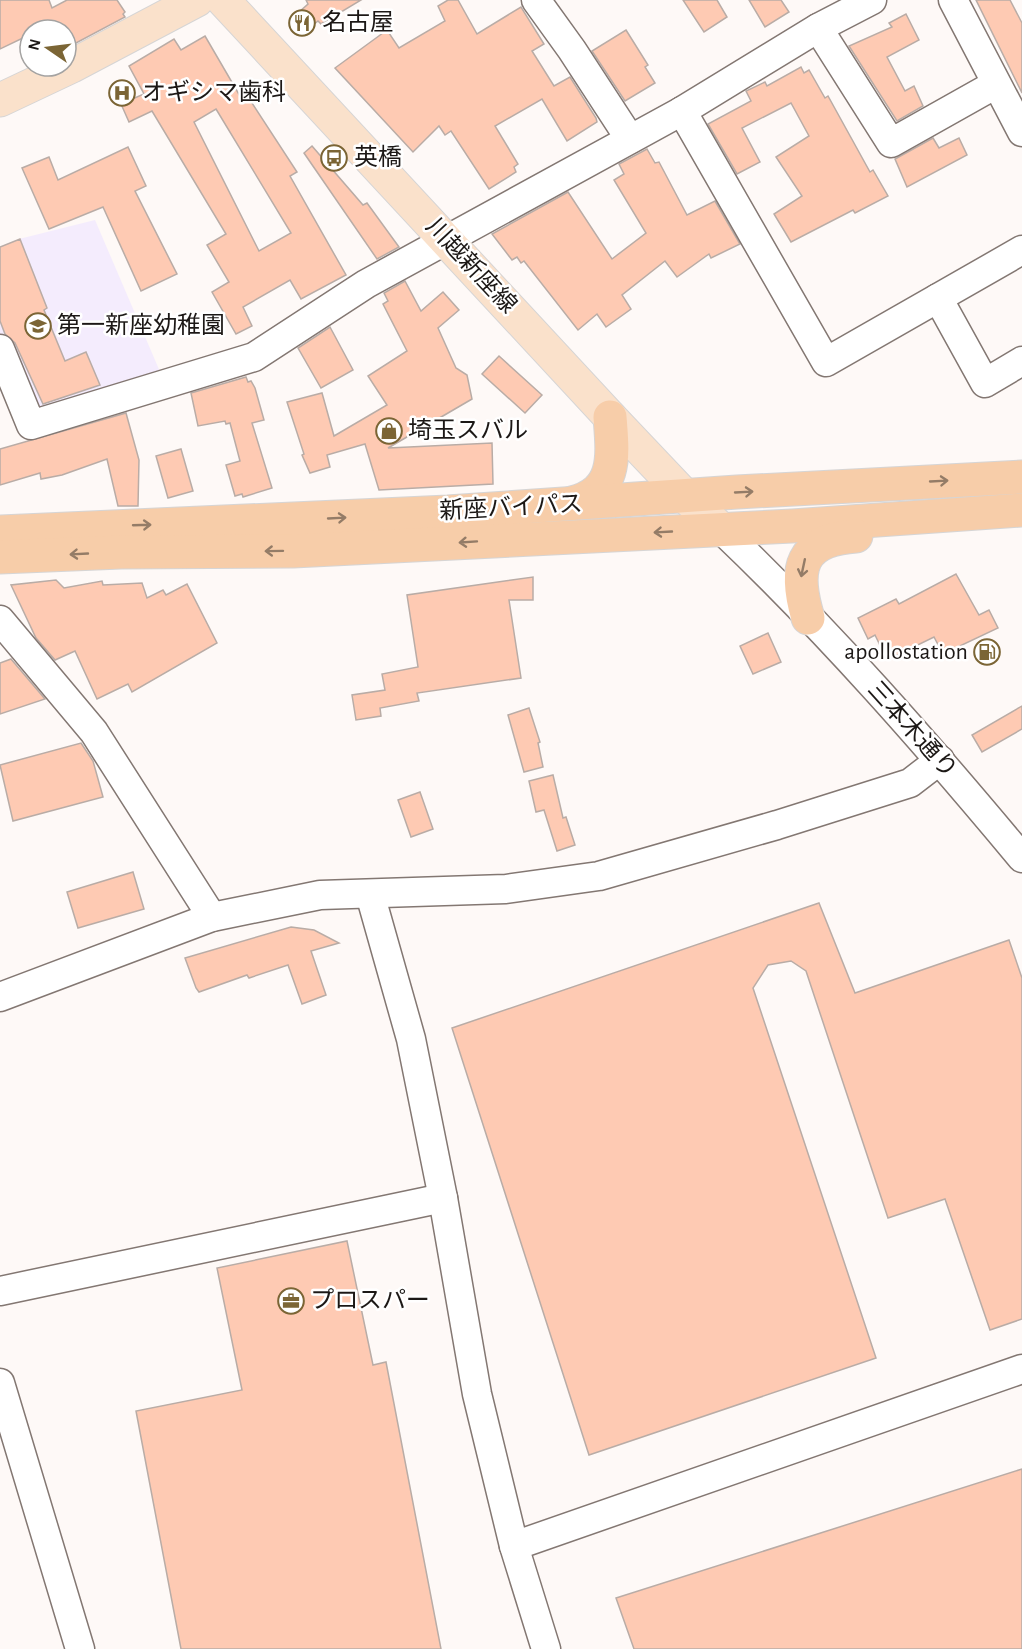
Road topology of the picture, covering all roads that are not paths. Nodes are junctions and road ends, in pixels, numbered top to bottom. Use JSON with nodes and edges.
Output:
{"nodes":[{"id":1,"x":197,"y":0,"type":"edge"},
{"id":2,"x":223,"y":0,"type":"edge"},
{"id":3,"x":536,"y":0,"type":"edge"},
{"id":4,"x":872,"y":0,"type":"edge"},
{"id":5,"x":953,"y":0,"type":"edge"},
{"id":6,"x":818,"y":28,"type":"junction"},
{"id":7,"x":996,"y":84,"type":"junction"},
{"id":8,"x":0,"y":100,"type":"edge"},
{"id":9,"x":682,"y":111,"type":"junction"},
{"id":10,"x":1022,"y":132,"type":"edge"},
{"id":11,"x":630,"y":139,"type":"junction"},
{"id":12,"x":446,"y":240,"type":"junction"},
{"id":13,"x":1022,"y":250,"type":"edge"},
{"id":14,"x":938,"y":298,"type":"junction"},
{"id":15,"x":0,"y":349,"type":"edge"},
{"id":16,"x":1022,"y":361,"type":"edge"},
{"id":17,"x":7,"y":384,"type":"edge"},
{"id":18,"x":610,"y":417,"type":"junction"},
{"id":19,"x":1022,"y":477,"type":"edge"},
{"id":20,"x":686,"y":497,"type":"junction"},
{"id":21,"x":564,"y":505,"type":"junction"},
{"id":22,"x":1017,"y":511,"type":"edge"},
{"id":23,"x":722,"y":529,"type":"junction"},
{"id":24,"x":0,"y":532,"type":"edge"},
{"id":25,"x":0,"y":557,"type":"edge"},
{"id":26,"x":808,"y":618,"type":"junction"},
{"id":27,"x":0,"y":620,"type":"edge"},
{"id":28,"x":940,"y":760,"type":"junction"},
{"id":29,"x":1022,"y":858,"type":"edge"},
{"id":30,"x":370,"y":894,"type":"junction"},
{"id":31,"x":212,"y":916,"type":"junction"},
{"id":32,"x":0,"y":997,"type":"edge"},
{"id":33,"x":443,"y":1198,"type":"junction"},
{"id":34,"x":0,"y":1291,"type":"edge"},
{"id":35,"x":1022,"y":1369,"type":"edge"},
{"id":36,"x":0,"y":1383,"type":"edge"},
{"id":37,"x":514,"y":1546,"type":"junction"},
{"id":38,"x":80,"y":1649,"type":"edge"},
{"id":39,"x":546,"y":1649,"type":"edge"}],
"edges":[{"from":1,"to":8,"type":"main road"},
{"from":2,"to":12,"type":"main road","name":"川越新座線"},
{"from":3,"to":11,"type":"street"},
{"from":4,"to":6,"type":"street"},
{"from":5,"to":7,"type":"street"},
{"from":6,"to":7,"type":"street"},
{"from":6,"to":9,"type":"street"},
{"from":7,"to":10,"type":"street"},
{"from":9,"to":11,"type":"street"},
{"from":9,"to":14,"type":"street"},
{"from":11,"to":12,"type":"street"},
{"from":12,"to":17,"type":"street"},
{"from":12,"to":18,"type":"main road","name":"川越新座線"},
{"from":13,"to":14,"type":"street"},
{"from":14,"to":16,"type":"street"},
{"from":15,"to":17,"type":"street"},
{"from":18,"to":20,"type":"main road","name":"川越新座線"},
{"from":18,"to":21,"type":"highway"},
{"from":20,"to":19,"type":"highway","name":"新座バイパス","one_way":true},
{"from":20,"to":21,"type":"highway","name":"新座バイパス"},
{"from":20,"to":23,"type":"main road","name":"川越新座線"},
{"from":24,"to":21,"type":"highway","name":"新座バイパス","one_way":true},
{"from":22,"to":23,"type":"highway","name":"新座バイパス"},
{"from":22,"to":26,"type":"highway","one_way":true},
{"from":23,"to":25,"type":"highway","name":"新座バイパス","one_way":true},
{"from":23,"to":26,"type":"street","name":"三本木通り"},
{"from":26,"to":28,"type":"street","name":"三本木通り"},
{"from":27,"to":31,"type":"street"},
{"from":28,"to":29,"type":"street","name":"三本木通り"},
{"from":28,"to":30,"type":"street"},
{"from":30,"to":31,"type":"street"},
{"from":30,"to":33,"type":"street"},
{"from":31,"to":32,"type":"street"},
{"from":33,"to":34,"type":"street"},
{"from":33,"to":37,"type":"street"},
{"from":35,"to":37,"type":"street"},
{"from":36,"to":38,"type":"street"},
{"from":37,"to":39,"type":"street"}]}
